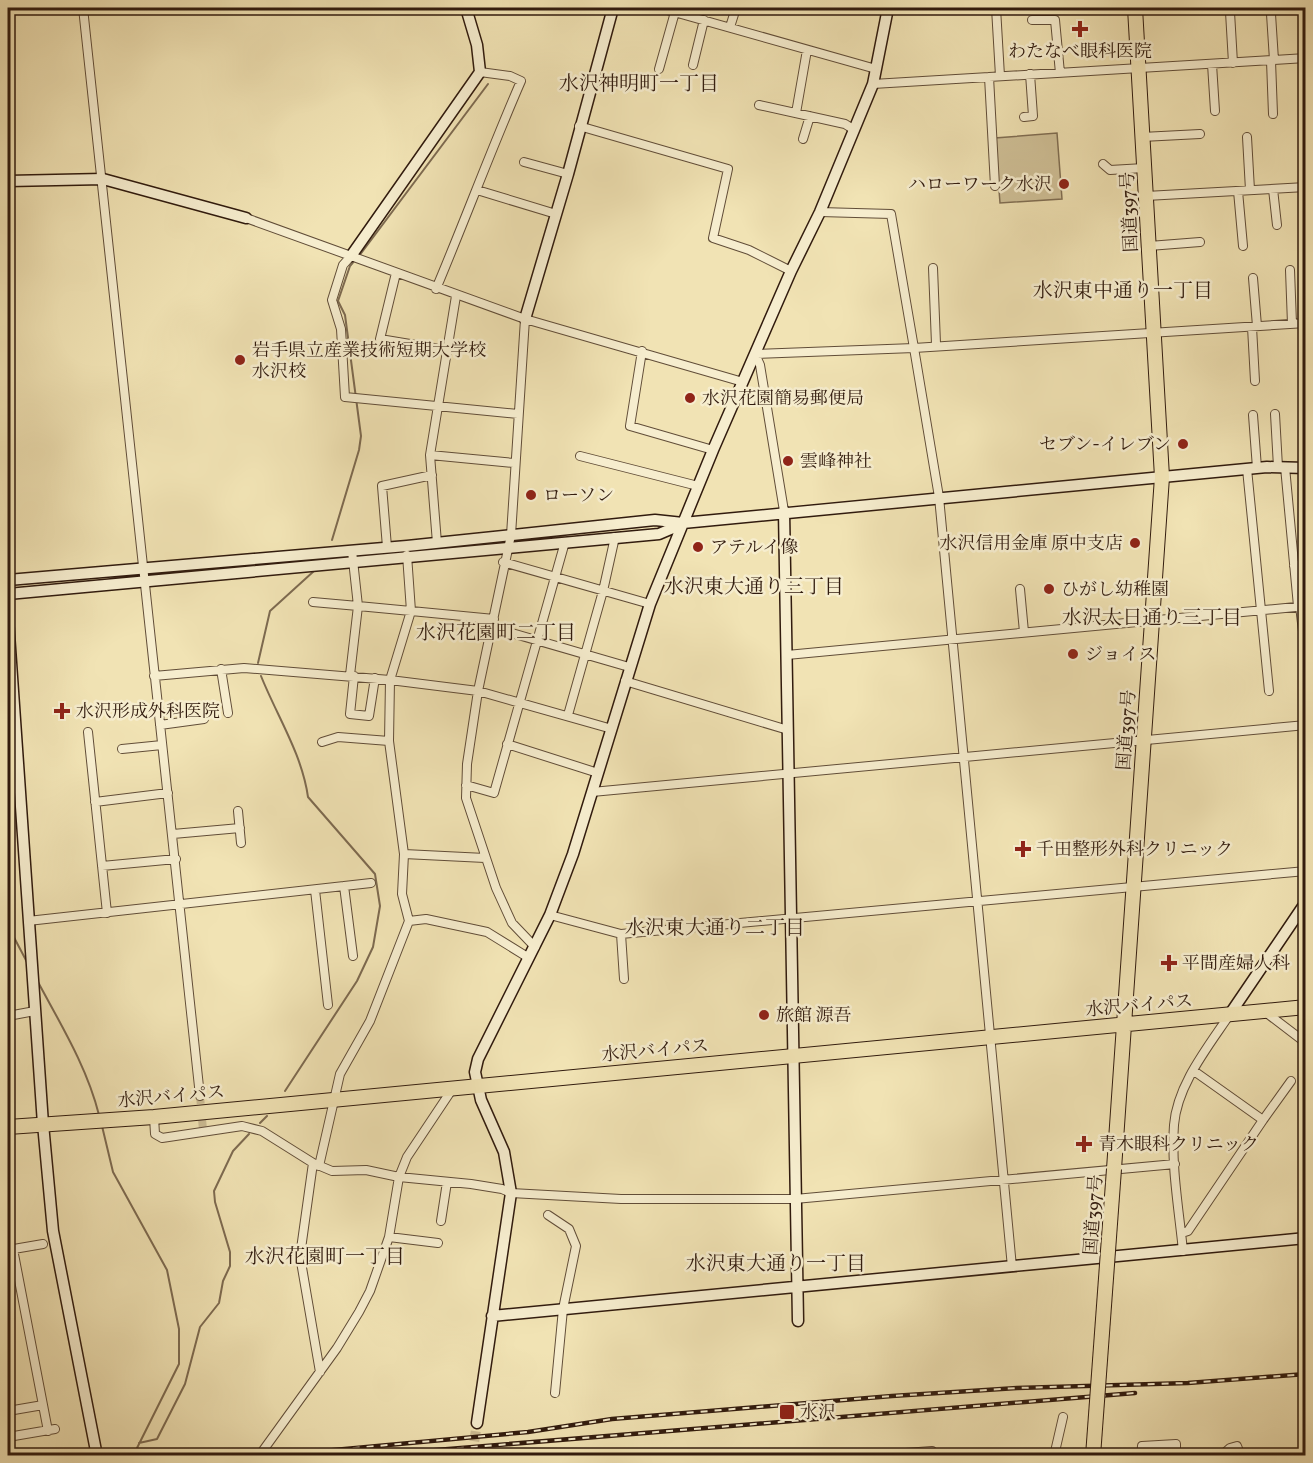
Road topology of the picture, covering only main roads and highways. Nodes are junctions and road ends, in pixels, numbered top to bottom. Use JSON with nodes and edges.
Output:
{"nodes":[{"id":1,"x":1135,"y":8,"type":"edge"},
{"id":2,"x":1305,"y":1007,"type":"edge"},
{"id":3,"x":1122,"y":1024,"type":"junction"},
{"id":4,"x":8,"y":1127,"type":"edge"},
{"id":5,"x":1093,"y":1455,"type":"edge"}],
"edges":[{"from":1,"to":3,"type":"highway","name":"国道397号"},
{"from":2,"to":3,"type":"highway","name":"水沢バイパス"},
{"from":3,"to":4,"type":"highway","name":"水沢バイパス"},
{"from":3,"to":5,"type":"highway","name":"国道397号","bridge":true}]}
